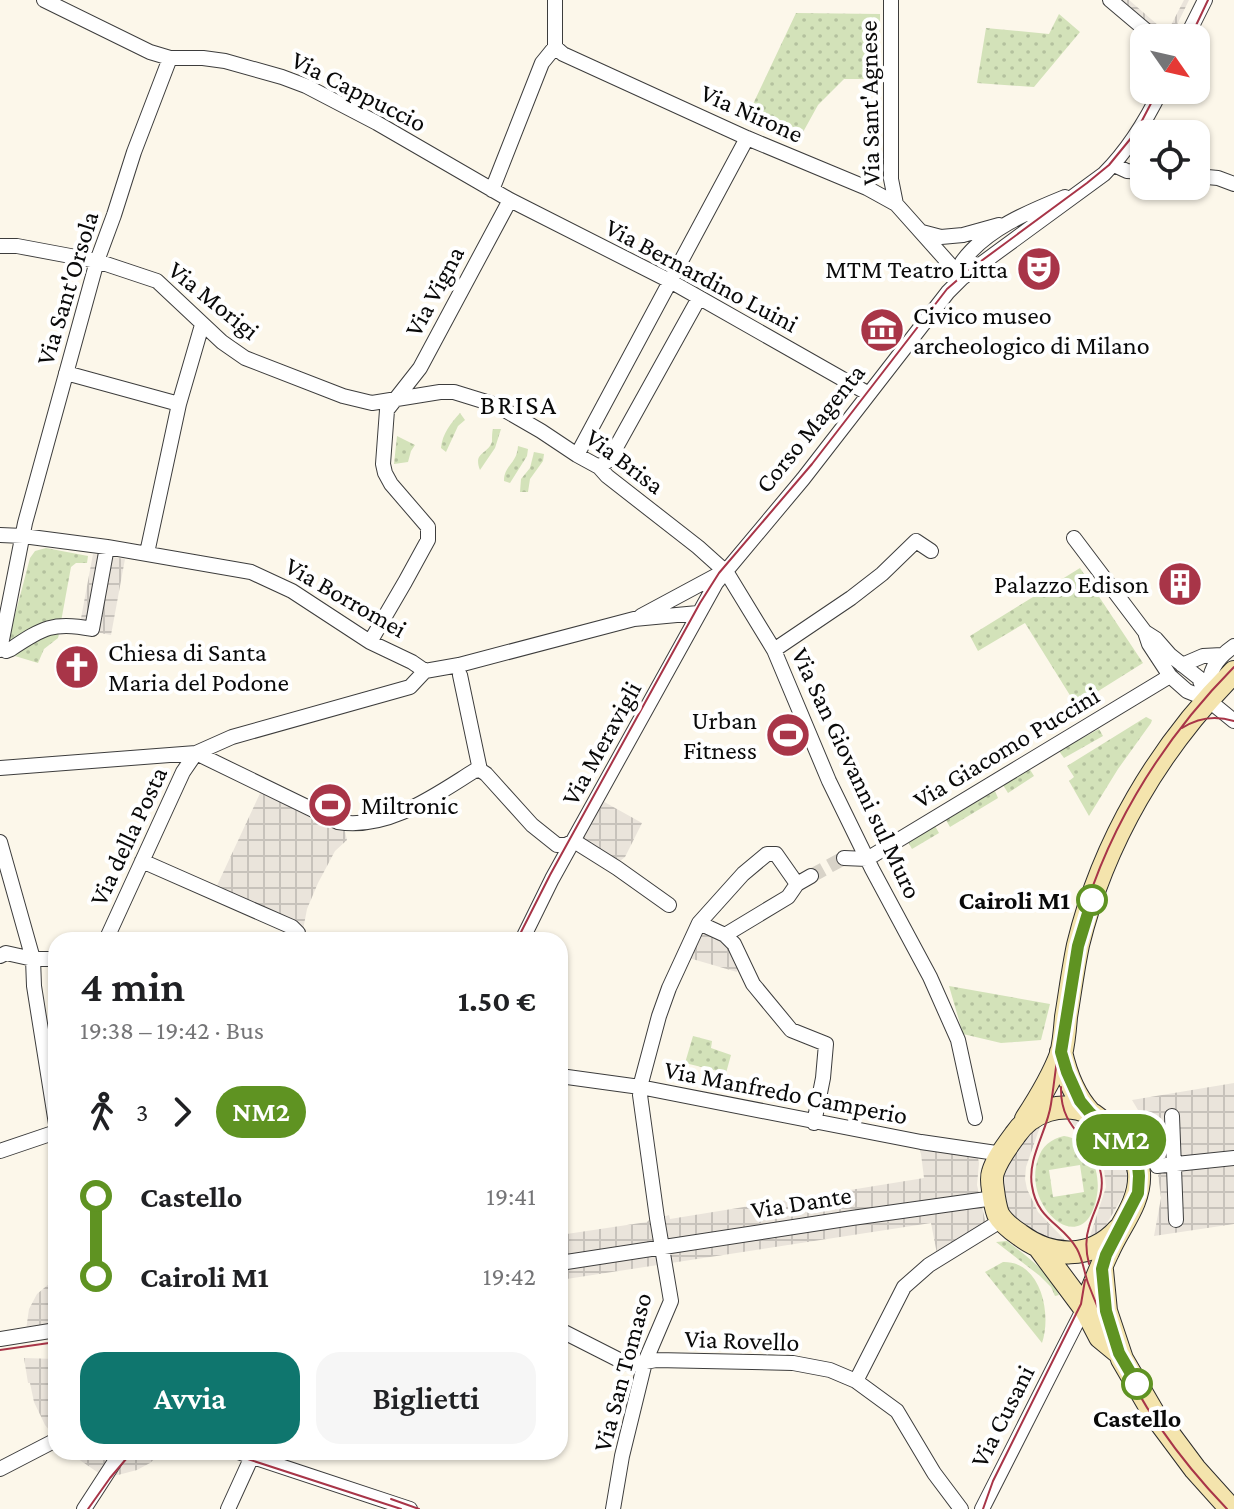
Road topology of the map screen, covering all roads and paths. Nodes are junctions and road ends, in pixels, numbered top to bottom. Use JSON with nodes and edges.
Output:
{"nodes":[{"id":1,"x":44,"y":0,"type":"edge"},
{"id":2,"x":555,"y":0,"type":"edge"},
{"id":3,"x":891,"y":0,"type":"edge"},
{"id":4,"x":1110,"y":0,"type":"edge"},
{"id":5,"x":1205,"y":0,"type":"edge"},
{"id":6,"x":1138,"y":24,"type":"edge"},
{"id":7,"x":1193,"y":24,"type":"edge"},
{"id":8,"x":555,"y":47,"type":"junction"},
{"id":9,"x":170,"y":58,"type":"junction"},
{"id":10,"x":1154,"y":104,"type":"edge"},
{"id":11,"x":747,"y":138,"type":"junction"},
{"id":12,"x":1114,"y":165,"type":"junction"},
{"id":13,"x":1130,"y":171,"type":"edge"},
{"id":14,"x":1210,"y":177,"type":"edge"},
{"id":15,"x":1234,"y":184,"type":"edge"},
{"id":16,"x":492,"y":190,"type":"junction"},
{"id":17,"x":1084,"y":190,"type":"junction"},
{"id":18,"x":510,"y":200,"type":"junction"},
{"id":19,"x":896,"y":204,"type":"junction"},
{"id":20,"x":1007,"y":223,"type":"junction"},
{"id":21,"x":922,"y":232,"type":"junction"},
{"id":22,"x":0,"y":246,"type":"edge"},
{"id":23,"x":97,"y":261,"type":"junction"},
{"id":24,"x":962,"y":278,"type":"junction"},
{"id":25,"x":670,"y":281,"type":"junction"},
{"id":26,"x":699,"y":298,"type":"junction"},
{"id":27,"x":202,"y":325,"type":"junction"},
{"id":28,"x":66,"y":373,"type":"junction"},
{"id":29,"x":869,"y":394,"type":"junction"},
{"id":30,"x":394,"y":400,"type":"junction"},
{"id":31,"x":179,"y":404,"type":"junction"},
{"id":32,"x":577,"y":455,"type":"junction"},
{"id":33,"x":599,"y":467,"type":"junction"},
{"id":34,"x":0,"y":535,"type":"edge"},
{"id":35,"x":23,"y":536,"type":"junction"},
{"id":36,"x":1074,"y":538,"type":"dead end"},
{"id":37,"x":107,"y":547,"type":"junction"},
{"id":38,"x":931,"y":551,"type":"dead end"},
{"id":39,"x":147,"y":553,"type":"junction"},
{"id":40,"x":725,"y":571,"type":"junction"},
{"id":41,"x":698,"y":613,"type":"junction"},
{"id":42,"x":634,"y":619,"type":"junction"},
{"id":43,"x":1145,"y":632,"type":"junction"},
{"id":44,"x":370,"y":642,"type":"junction"},
{"id":45,"x":3,"y":650,"type":"edge"},
{"id":46,"x":774,"y":650,"type":"junction"},
{"id":47,"x":1230,"y":658,"type":"edge"},
{"id":48,"x":1182,"y":665,"type":"junction"},
{"id":49,"x":425,"y":671,"type":"junction"},
{"id":50,"x":460,"y":675,"type":"dead end"},
{"id":51,"x":1170,"y":676,"type":"junction"},
{"id":52,"x":1200,"y":707,"type":"junction"},
{"id":53,"x":1234,"y":721,"type":"edge"},
{"id":54,"x":196,"y":753,"type":"junction"},
{"id":55,"x":0,"y":768,"type":"edge"},
{"id":56,"x":480,"y":770,"type":"junction"},
{"id":57,"x":574,"y":841,"type":"junction"},
{"id":58,"x":0,"y":842,"type":"edge"},
{"id":59,"x":844,"y":858,"type":"tunnel mouth"},
{"id":60,"x":867,"y":859,"type":"junction"},
{"id":61,"x":142,"y":861,"type":"junction"},
{"id":62,"x":811,"y":876,"type":"tunnel mouth"},
{"id":63,"x":797,"y":884,"type":"junction"},
{"id":64,"x":669,"y":905,"type":"dead end"},
{"id":65,"x":699,"y":923,"type":"junction"},
{"id":66,"x":110,"y":932,"type":"edge"},
{"id":67,"x":290,"y":932,"type":"edge"},
{"id":68,"x":526,"y":932,"type":"edge"},
{"id":69,"x":725,"y":935,"type":"junction"},
{"id":70,"x":0,"y":956,"type":"edge"},
{"id":71,"x":33,"y":959,"type":"junction"},
{"id":72,"x":48,"y":959,"type":"edge"},
{"id":73,"x":1061,"y":1052,"type":"junction"},
{"id":74,"x":48,"y":1077,"type":"edge"},
{"id":75,"x":568,"y":1078,"type":"edge"},
{"id":76,"x":640,"y":1091,"type":"junction"},
{"id":77,"x":1090,"y":1113,"type":"junction"},
{"id":78,"x":1172,"y":1116,"type":"dead end"},
{"id":79,"x":975,"y":1118,"type":"dead end"},
{"id":80,"x":814,"y":1123,"type":"junction"},
{"id":81,"x":1021,"y":1126,"type":"junction"},
{"id":82,"x":48,"y":1135,"type":"edge"},
{"id":83,"x":0,"y":1151,"type":"edge"},
{"id":84,"x":1003,"y":1154,"type":"junction"},
{"id":85,"x":1234,"y":1158,"type":"edge"},
{"id":86,"x":1174,"y":1164,"type":"junction"},
{"id":87,"x":1157,"y":1166,"type":"dead end"},
{"id":88,"x":994,"y":1198,"type":"junction"},
{"id":89,"x":1002,"y":1220,"type":"junction"},
{"id":90,"x":1176,"y":1220,"type":"dead end"},
{"id":91,"x":1118,"y":1230,"type":"junction"},
{"id":92,"x":1039,"y":1247,"type":"junction"},
{"id":93,"x":663,"y":1248,"type":"junction"},
{"id":94,"x":568,"y":1262,"type":"edge"},
{"id":95,"x":1102,"y":1269,"type":"junction"},
{"id":96,"x":1084,"y":1308,"type":"junction"},
{"id":97,"x":48,"y":1331,"type":"edge"},
{"id":98,"x":568,"y":1334,"type":"edge"},
{"id":99,"x":1100,"y":1337,"type":"junction"},
{"id":100,"x":0,"y":1339,"type":"edge"},
{"id":101,"x":1066,"y":1346,"type":"junction"},
{"id":102,"x":1119,"y":1353,"type":"junction"},
{"id":103,"x":645,"y":1362,"type":"junction"},
{"id":104,"x":856,"y":1381,"type":"junction"},
{"id":105,"x":48,"y":1444,"type":"edge"},
{"id":106,"x":116,"y":1460,"type":"edge"},
{"id":107,"x":121,"y":1460,"type":"edge"},
{"id":108,"x":246,"y":1460,"type":"edge"},
{"id":109,"x":266,"y":1460,"type":"edge"},
{"id":110,"x":0,"y":1469,"type":"edge"},
{"id":111,"x":107,"y":1476,"type":"junction"},
{"id":112,"x":84,"y":1509,"type":"edge"},
{"id":113,"x":228,"y":1509,"type":"edge"},
{"id":114,"x":410,"y":1509,"type":"edge"},
{"id":115,"x":613,"y":1509,"type":"edge"},
{"id":116,"x":961,"y":1509,"type":"edge"},
{"id":117,"x":982,"y":1509,"type":"edge"},
{"id":118,"x":1231,"y":1509,"type":"edge"}],
"edges":[{"from":1,"to":9,"type":"street","name":"Via Cappuccio"},
{"from":2,"to":8,"type":"street"},
{"from":3,"to":19,"type":"street","name":"Via Sant'Agnese"},
{"from":4,"to":6,"type":"street"},
{"from":5,"to":7,"type":"street"},
{"from":8,"to":11,"type":"street","name":"Via Nirone"},
{"from":8,"to":16,"type":"street"},
{"from":9,"to":16,"type":"street","name":"Via Cappuccio"},
{"from":9,"to":23,"type":"street","name":"Via Sant'Orsola"},
{"from":10,"to":12,"type":"street","name":"Corso Magenta"},
{"from":11,"to":19,"type":"street","name":"Via Nirone"},
{"from":11,"to":25,"type":"street"},
{"from":12,"to":13,"type":"street"},
{"from":12,"to":17,"type":"street","name":"Corso Magenta"},
{"from":14,"to":15,"type":"street"},
{"from":16,"to":18,"type":"street","name":"Via Cappuccio"},
{"from":17,"to":20,"type":"street","name":"Corso Magenta"},
{"from":17,"to":24,"type":"street","name":"Corso Magenta"},
{"from":18,"to":25,"type":"street","name":"Via Bernardino Luini"},
{"from":18,"to":30,"type":"street","name":"Via Vigna"},
{"from":19,"to":21,"type":"street","name":"Via Nirone"},
{"from":20,"to":21,"type":"street"},
{"from":20,"to":24,"type":"street","name":"Corso Magenta"},
{"from":21,"to":24,"type":"street","name":"Via Nirone"},
{"from":22,"to":23,"type":"street","name":"Via Morigi"},
{"from":23,"to":27,"type":"street","name":"Via Morigi"},
{"from":23,"to":28,"type":"street","name":"Via Sant'Orsola"},
{"from":24,"to":29,"type":"street","name":"Corso Magenta"},
{"from":25,"to":26,"type":"street","name":"Via Bernardino Luini"},
{"from":25,"to":32,"type":"street"},
{"from":26,"to":29,"type":"street","name":"Via Bernardino Luini"},
{"from":26,"to":33,"type":"street"},
{"from":27,"to":30,"type":"street","name":"Via Morigi"},
{"from":27,"to":31,"type":"street"},
{"from":28,"to":31,"type":"street"},
{"from":28,"to":35,"type":"street","name":"Via Sant'Orsola"},
{"from":29,"to":40,"type":"street","name":"Corso Magenta"},
{"from":30,"to":32,"type":"street","name":"Via Brisa"},
{"from":30,"to":44,"type":"street"},
{"from":31,"to":39,"type":"street"},
{"from":32,"to":33,"type":"street","name":"Via Brisa"},
{"from":33,"to":40,"type":"street","name":"Via Brisa"},
{"from":34,"to":35,"type":"street","name":"Via Borromei"},
{"from":35,"to":37,"type":"street","name":"Via Borromei"},
{"from":35,"to":45,"type":"street","name":"Via Sant'Orsola"},
{"from":36,"to":43,"type":"street"},
{"from":37,"to":39,"type":"street","name":"Via Borromei"},
{"from":37,"to":45,"type":"street"},
{"from":38,"to":46,"type":"street"},
{"from":39,"to":44,"type":"street","name":"Via Borromei"},
{"from":40,"to":41,"type":"street","name":"Via Meravigli"},
{"from":40,"to":42,"type":"street"},
{"from":40,"to":46,"type":"street","name":"Via San Giovanni sul Muro"},
{"from":41,"to":42,"type":"street"},
{"from":41,"to":57,"type":"street","name":"Via Meravigli"},
{"from":42,"to":49,"type":"street"},
{"from":43,"to":48,"type":"street"},
{"from":43,"to":51,"type":"street"},
{"from":44,"to":49,"type":"street","name":"Via Borromei"},
{"from":46,"to":60,"type":"street","name":"Via San Giovanni sul Muro"},
{"from":47,"to":48,"type":"street"},
{"from":47,"to":52,"type":"street"},
{"from":48,"to":52,"type":"street"},
{"from":49,"to":54,"type":"street"},
{"from":50,"to":56,"type":"street"},
{"from":51,"to":52,"type":"street"},
{"from":51,"to":60,"type":"street","name":"Via Giacomo Puccini"},
{"from":52,"to":53,"type":"street"},
{"from":52,"to":73,"type":"street"},
{"from":54,"to":55,"type":"street"},
{"from":54,"to":56,"type":"street"},
{"from":54,"to":61,"type":"street","name":"Via della Posta"},
{"from":56,"to":57,"type":"street"},
{"from":57,"to":64,"type":"street"},
{"from":57,"to":68,"type":"street","name":"Via Meravigli"},
{"from":58,"to":71,"type":"street"},
{"from":59,"to":60,"type":"street"},
{"from":60,"to":79,"type":"street","name":"Via San Giovanni sul Muro"},
{"from":61,"to":66,"type":"street","name":"Via della Posta"},
{"from":61,"to":67,"type":"street"},
{"from":62,"to":63,"type":"street"},
{"from":63,"to":65,"type":"street"},
{"from":63,"to":69,"type":"street"},
{"from":65,"to":69,"type":"street"},
{"from":65,"to":76,"type":"street"},
{"from":69,"to":80,"type":"street"},
{"from":70,"to":71,"type":"street"},
{"from":71,"to":72,"type":"street"},
{"from":71,"to":74,"type":"street"},
{"from":73,"to":77,"type":"street"},
{"from":73,"to":81,"type":"street"},
{"from":75,"to":76,"type":"street","name":"Via Manfredo Camperio"},
{"from":76,"to":80,"type":"street","name":"Via Manfredo Camperio"},
{"from":76,"to":93,"type":"street"},
{"from":77,"to":81,"type":"street"},
{"from":77,"to":91,"type":"street"},
{"from":78,"to":86,"type":"street"},
{"from":80,"to":84,"type":"street","name":"Via Manfredo Camperio"},
{"from":81,"to":84,"type":"street"},
{"from":82,"to":83,"type":"street"},
{"from":84,"to":88,"type":"street"},
{"from":85,"to":86,"type":"street"},
{"from":86,"to":87,"type":"street"},
{"from":86,"to":90,"type":"street"},
{"from":88,"to":89,"type":"street"},
{"from":88,"to":93,"type":"street","name":"Via Dante"},
{"from":89,"to":92,"type":"street"},
{"from":89,"to":104,"type":"street"},
{"from":91,"to":92,"type":"street"},
{"from":91,"to":95,"type":"street"},
{"from":92,"to":96,"type":"street"},
{"from":93,"to":94,"type":"street","name":"Via Dante"},
{"from":93,"to":103,"type":"street","name":"Via San Tomaso"},
{"from":95,"to":96,"type":"street"},
{"from":95,"to":102,"type":"street"},
{"from":96,"to":99,"type":"street"},
{"from":96,"to":101,"type":"street","name":"Via Cusani"},
{"from":97,"to":100,"type":"street"},
{"from":98,"to":103,"type":"street","name":"Via Rovello"},
{"from":99,"to":101,"type":"street","name":"Via Cusani"},
{"from":99,"to":102,"type":"street"},
{"from":101,"to":117,"type":"street","name":"Via Cusani"},
{"from":102,"to":118,"type":"street"},
{"from":103,"to":104,"type":"street","name":"Via Rovello"},
{"from":103,"to":115,"type":"street","name":"Via San Tomaso"},
{"from":104,"to":116,"type":"street","name":"Via Rovello"},
{"from":105,"to":110,"type":"street"},
{"from":106,"to":111,"type":"street"},
{"from":107,"to":111,"type":"street"},
{"from":108,"to":113,"type":"street"},
{"from":109,"to":114,"type":"street"},
{"from":111,"to":112,"type":"street"}]}
